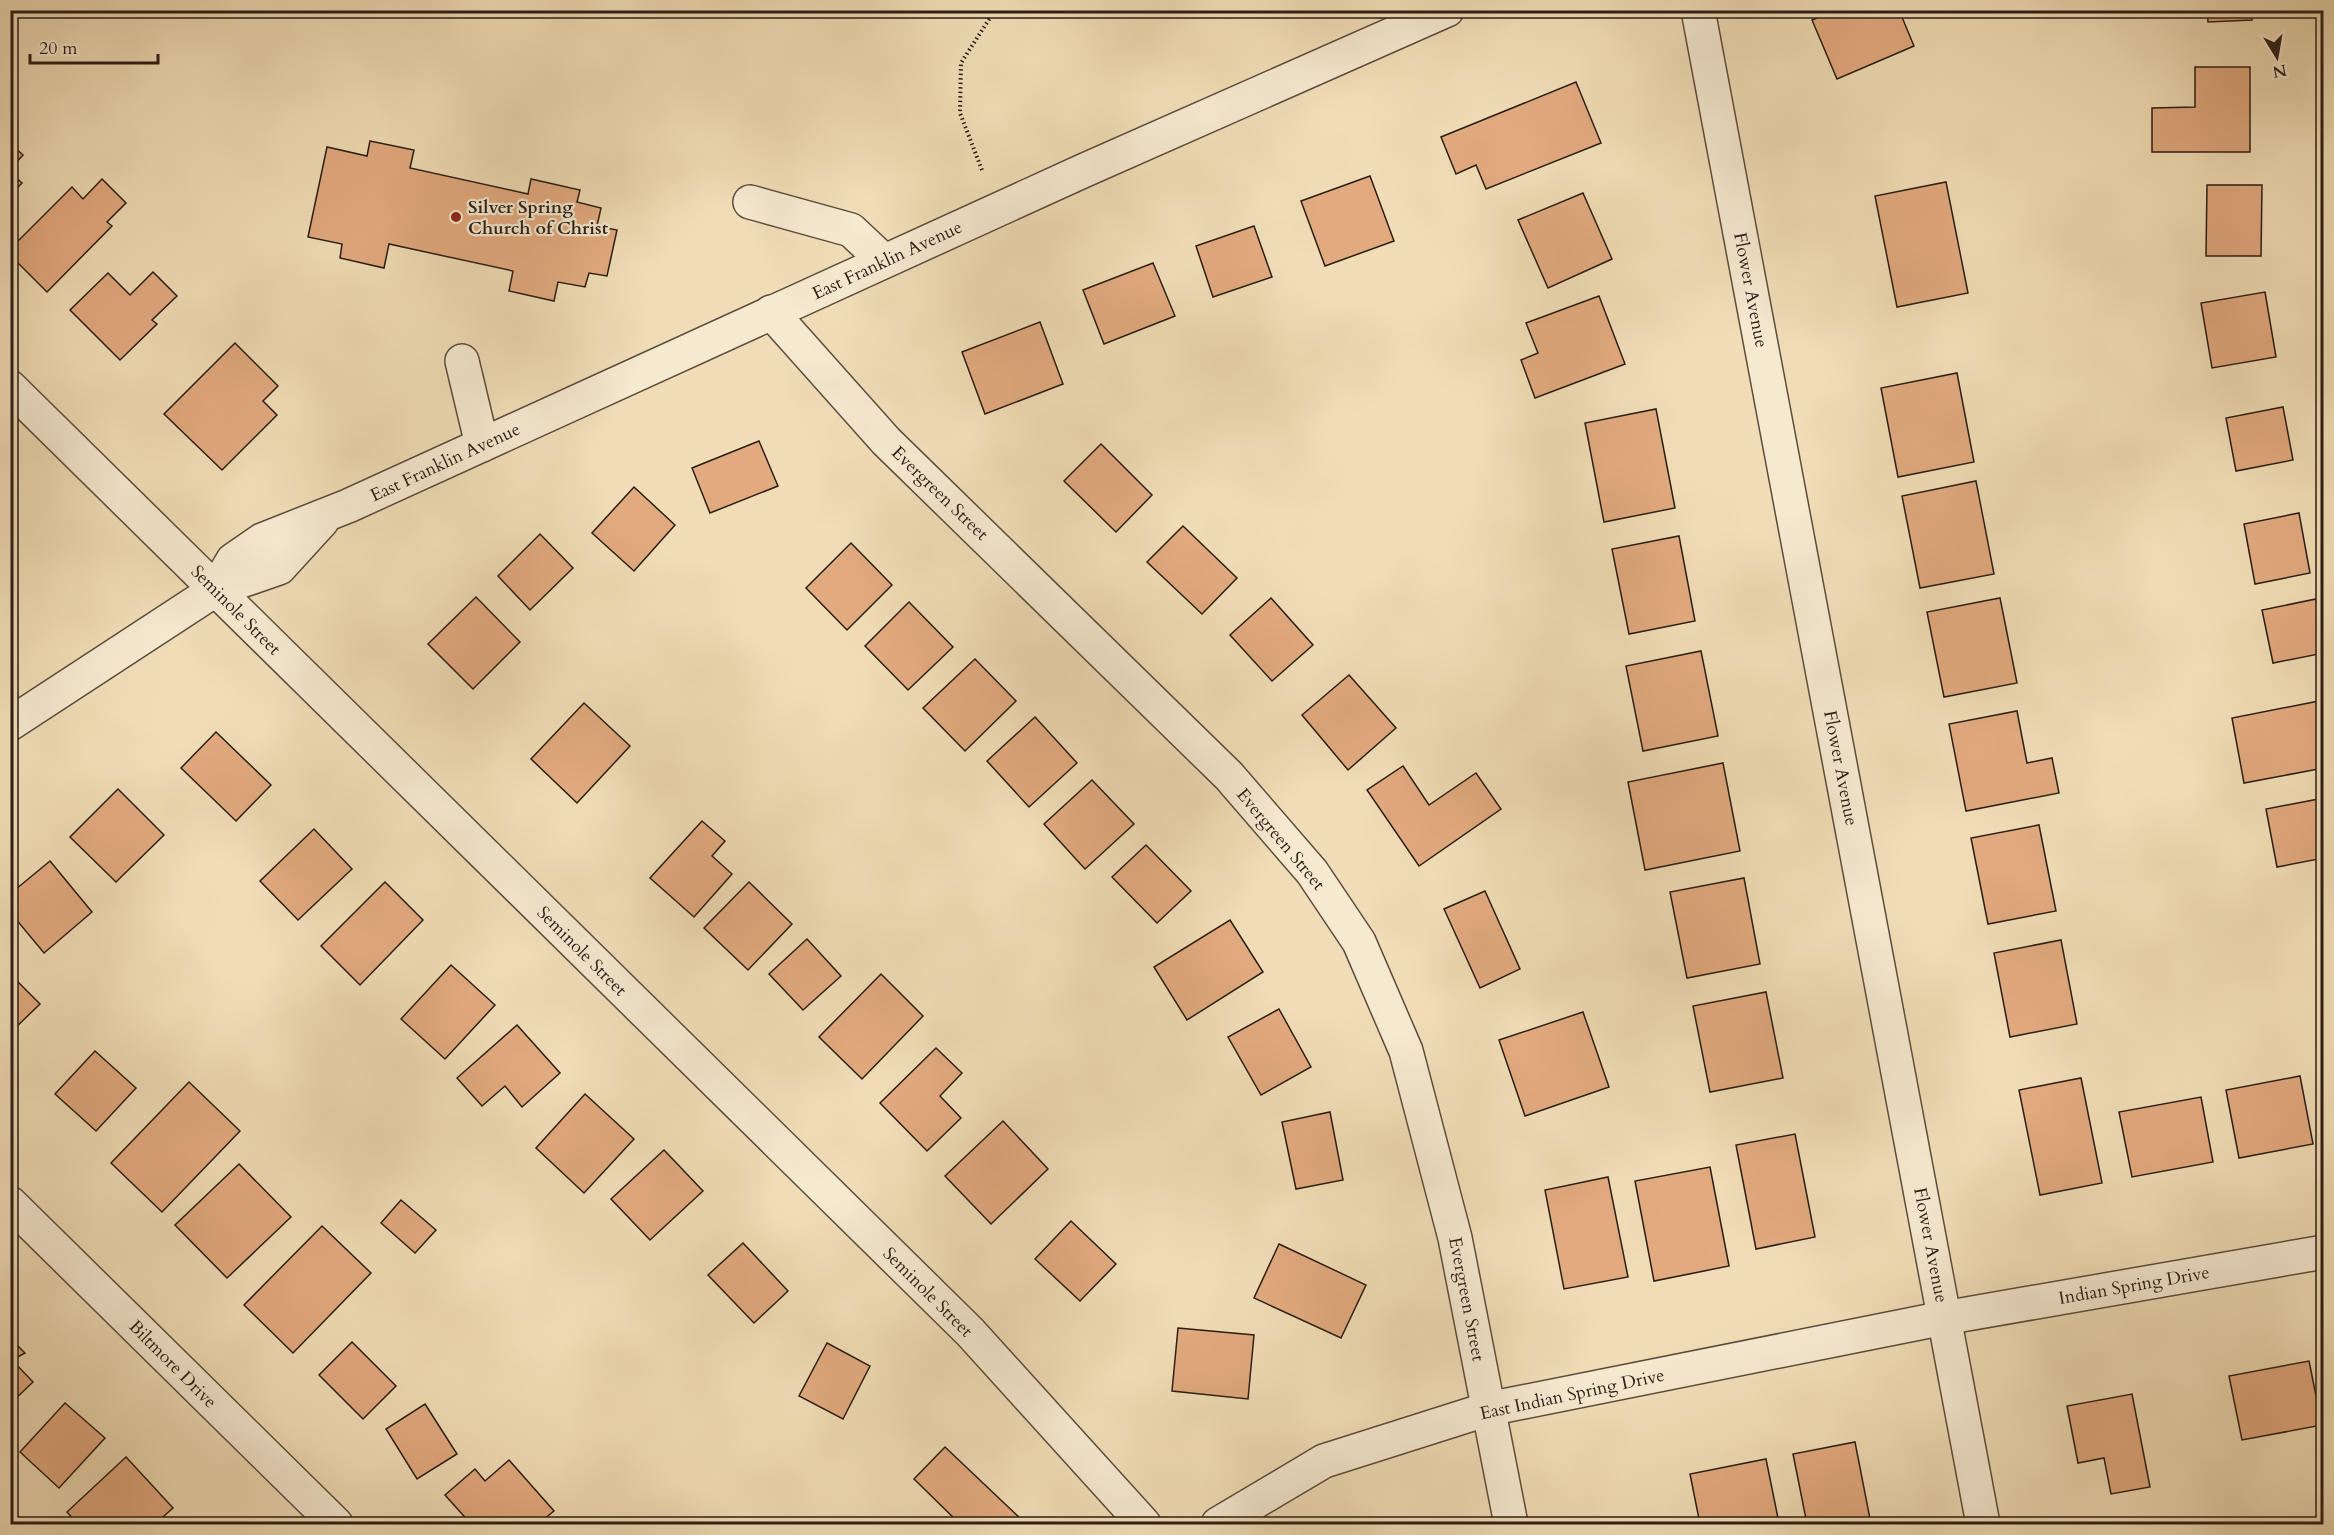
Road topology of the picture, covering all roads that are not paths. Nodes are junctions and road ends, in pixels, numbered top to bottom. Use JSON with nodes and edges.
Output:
{"nodes":[{"id":1,"x":1447,"y":10,"type":"edge"},
{"id":2,"x":1698,"y":10,"type":"edge"},
{"id":3,"x":750,"y":202,"type":"dead end"},
{"id":4,"x":884,"y":261,"type":"junction"},
{"id":5,"x":771,"y":312,"type":"junction"},
{"id":6,"x":462,"y":361,"type":"dead end"},
{"id":7,"x":10,"y":387,"type":"edge"},
{"id":8,"x":482,"y":445,"type":"junction"},
{"id":9,"x":215,"y":590,"type":"junction"},
{"id":10,"x":10,"y":724,"type":"edge"},
{"id":11,"x":10,"y":1203,"type":"edge"},
{"id":12,"x":2324,"y":1252,"type":"edge"},
{"id":13,"x":1944,"y":1318,"type":"junction"},
{"id":14,"x":1488,"y":1409,"type":"junction"},
{"id":15,"x":336,"y":1524,"type":"edge"},
{"id":16,"x":1144,"y":1524,"type":"edge"},
{"id":17,"x":1218,"y":1524,"type":"edge"},
{"id":18,"x":1511,"y":1524,"type":"edge"},
{"id":19,"x":1983,"y":1524,"type":"edge"}],
"edges":[{"from":1,"to":4,"type":"street","name":"East Franklin Avenue"},
{"from":2,"to":13,"type":"street","name":"Flower Avenue"},
{"from":3,"to":4,"type":"street"},
{"from":4,"to":5,"type":"street","name":"East Franklin Avenue"},
{"from":5,"to":8,"type":"street","name":"East Franklin Avenue"},
{"from":5,"to":14,"type":"street","name":"Evergreen Street"},
{"from":6,"to":8,"type":"street"},
{"from":7,"to":9,"type":"street","name":"Seminole Street"},
{"from":8,"to":9,"type":"street","name":"East Franklin Avenue"},
{"from":9,"to":10,"type":"street","name":"East Franklin Avenue"},
{"from":9,"to":16,"type":"street","name":"Seminole Street"},
{"from":11,"to":15,"type":"street","name":"Biltmore Drive"},
{"from":12,"to":13,"type":"street","name":"Indian Spring Drive"},
{"from":13,"to":14,"type":"street","name":"East Indian Spring Drive"},
{"from":13,"to":19,"type":"street","name":"Flower Avenue"},
{"from":14,"to":17,"type":"street","name":"East Indian Spring Drive"},
{"from":14,"to":18,"type":"street","name":"Evergreen Street"}]}
